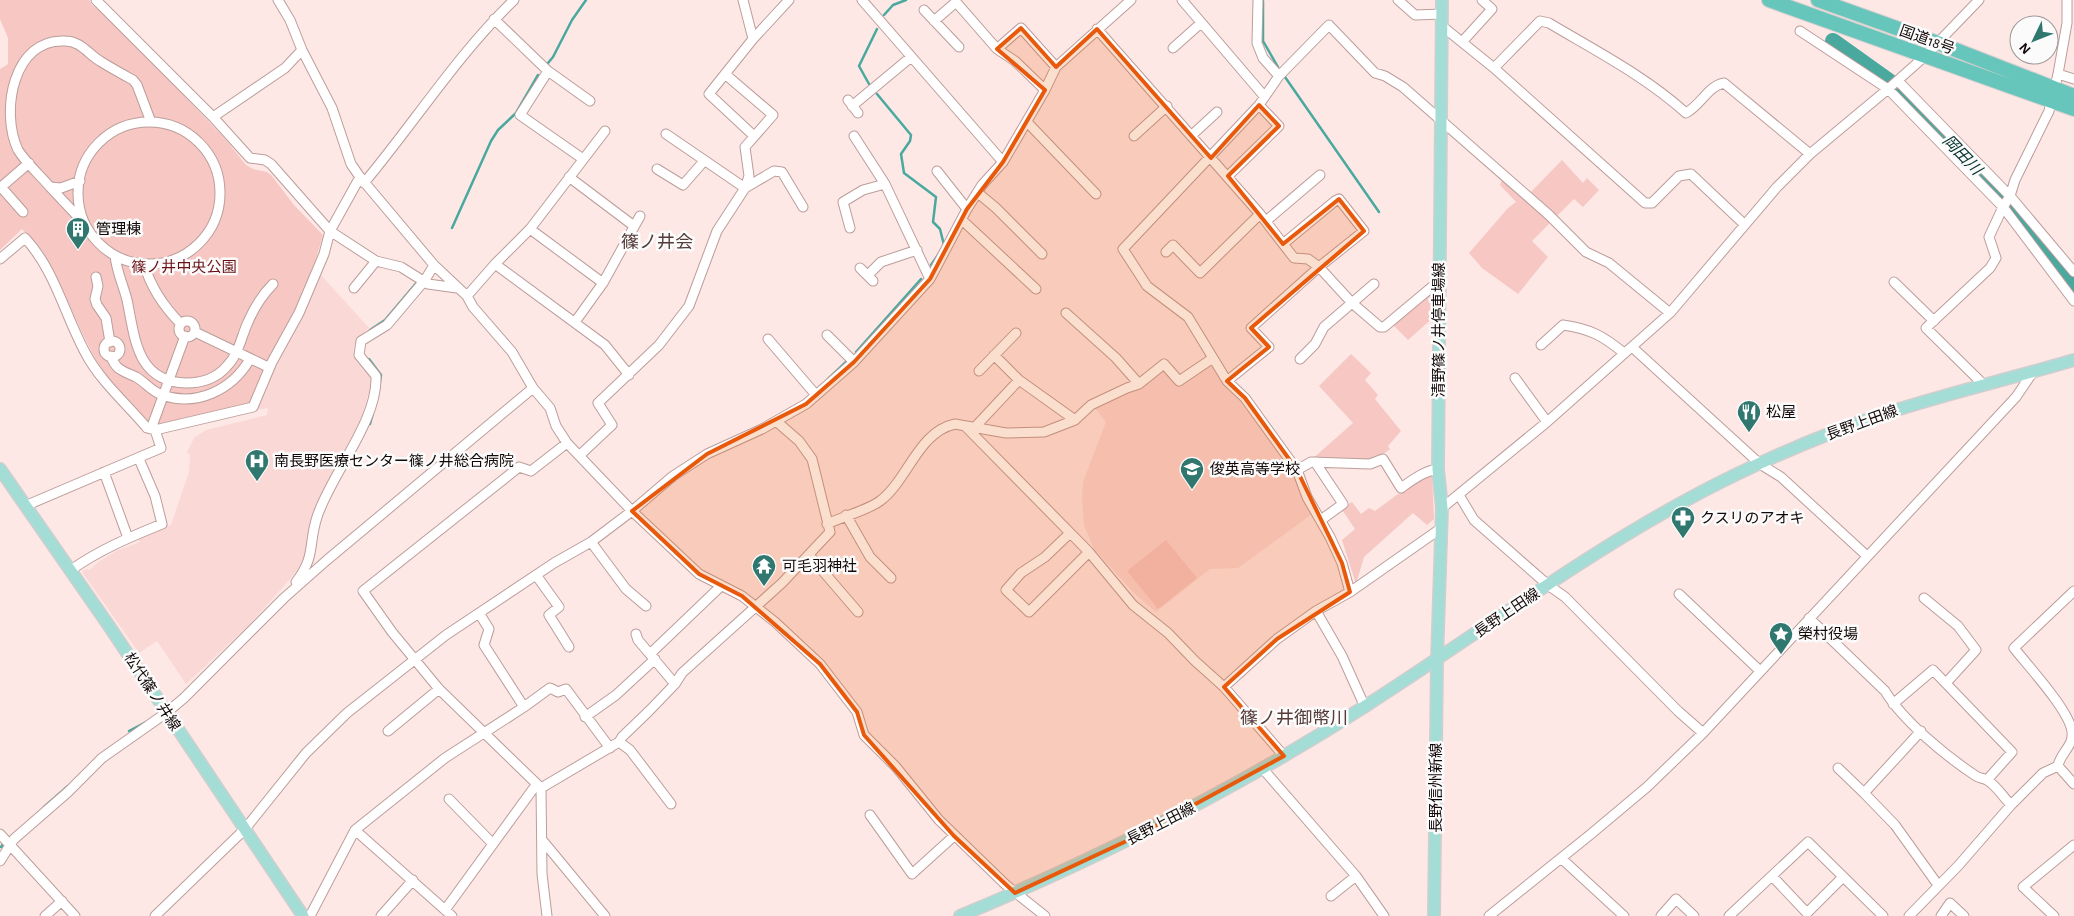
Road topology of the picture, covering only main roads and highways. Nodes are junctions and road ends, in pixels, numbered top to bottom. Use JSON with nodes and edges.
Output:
{"nodes":[{"id":1,"x":1442,"y":0,"type":"edge"},
{"id":2,"x":1769,"y":0,"type":"edge"},
{"id":3,"x":1818,"y":0,"type":"edge"},
{"id":4,"x":2053,"y":95,"type":"junction"},
{"id":5,"x":2074,"y":96,"type":"edge"},
{"id":6,"x":2074,"y":109,"type":"edge"},
{"id":7,"x":2074,"y":360,"type":"edge"},
{"id":8,"x":0,"y":469,"type":"edge"},
{"id":9,"x":1437,"y":660,"type":"junction"},
{"id":10,"x":303,"y":916,"type":"edge"},
{"id":11,"x":960,"y":916,"type":"edge"},
{"id":12,"x":1434,"y":916,"type":"edge"}],
"edges":[{"from":1,"to":9,"type":"main road","name":"清野篠ノ井停車場線"},
{"from":2,"to":4,"type":"highway","name":"国道18号"},
{"from":3,"to":4,"type":"highway","name":"国道18号"},
{"from":4,"to":5,"type":"highway","name":"国道18号"},
{"from":4,"to":6,"type":"highway","name":"国道18号"},
{"from":7,"to":9,"type":"main road","name":"長野上田線"},
{"from":8,"to":10,"type":"main road","name":"松代篠ノ井線"},
{"from":9,"to":11,"type":"main road","name":"長野上田線"},
{"from":9,"to":12,"type":"main road","name":"長野信州新線"}]}
